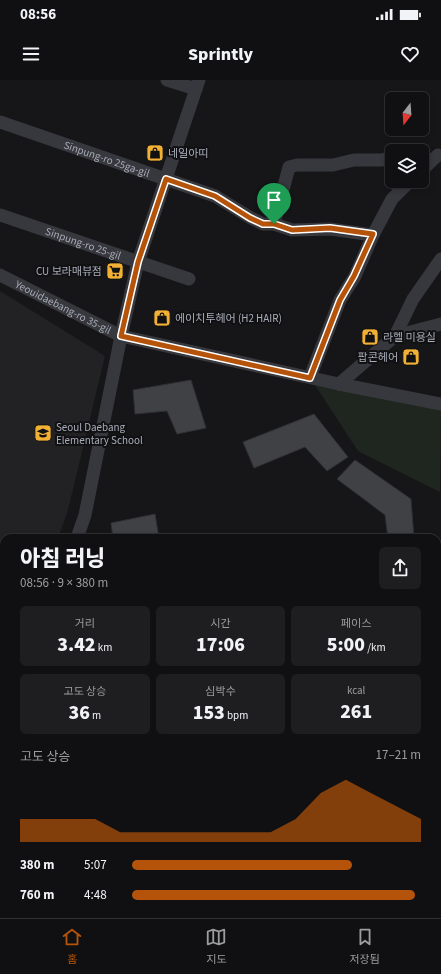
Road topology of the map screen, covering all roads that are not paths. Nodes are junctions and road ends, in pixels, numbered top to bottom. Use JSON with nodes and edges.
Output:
{"nodes":[{"id":1,"x":167,"y":80,"type":"edge"},
{"id":2,"x":198,"y":85,"type":"edge"},
{"id":3,"x":0,"y":122,"type":"edge"},
{"id":4,"x":439,"y":154,"type":"edge"},
{"id":5,"x":429,"y":155,"type":"edge"},
{"id":6,"x":385,"y":159,"type":"edge"},
{"id":7,"x":429,"y":163,"type":"edge"},
{"id":8,"x":166,"y":179,"type":"junction"},
{"id":9,"x":403,"y":188,"type":"edge"},
{"id":10,"x":0,"y":214,"type":"edge"},
{"id":11,"x":274,"y":224,"type":"junction"},
{"id":12,"x":373,"y":234,"type":"junction"},
{"id":13,"x":441,"y":259,"type":"edge"},
{"id":14,"x":138,"y":262,"type":"junction"},
{"id":15,"x":0,"y":275,"type":"edge"},
{"id":16,"x":189,"y":279,"type":"dead end"},
{"id":17,"x":441,"y":324,"type":"edge"},
{"id":18,"x":121,"y":336,"type":"junction"},
{"id":19,"x":395,"y":336,"type":"junction"},
{"id":20,"x":310,"y":378,"type":"junction"},
{"id":21,"x":338,"y":384,"type":"junction"},
{"id":22,"x":441,"y":404,"type":"edge"},
{"id":23,"x":78,"y":534,"type":"edge"}],
"edges":[{"from":1,"to":2,"type":"street"},
{"from":2,"to":8,"type":"street"},
{"from":3,"to":8,"type":"street","name":"Sinpung-ro 25ga-gil"},
{"from":4,"to":5,"type":"street"},
{"from":4,"to":7,"type":"street"},
{"from":6,"to":11,"type":"street"},
{"from":8,"to":11,"type":"street","name":"Sinpung-ro 25ga-gil"},
{"from":8,"to":14,"type":"street"},
{"from":9,"to":12,"type":"street"},
{"from":10,"to":14,"type":"street","name":"Sinpung-ro 25-gil"},
{"from":11,"to":12,"type":"street","name":"Sinpung-ro 25ga-gil"},
{"from":12,"to":20,"type":"street"},
{"from":13,"to":19,"type":"street"},
{"from":14,"to":16,"type":"street","name":"Sinpung-ro 25-gil"},
{"from":14,"to":18,"type":"street"},
{"from":15,"to":18,"type":"street","name":"Yeouidaebang-ro 35-gil"},
{"from":17,"to":19,"type":"street"},
{"from":18,"to":20,"type":"street","name":"Yeouidaebang-ro 35-gil"},
{"from":18,"to":23,"type":"street"},
{"from":19,"to":21,"type":"street"},
{"from":20,"to":21,"type":"street","name":"Yeouidaebang-ro 35-gil"},
{"from":21,"to":22,"type":"street","name":"Yeouidaebang-ro 35-gil"}]}
